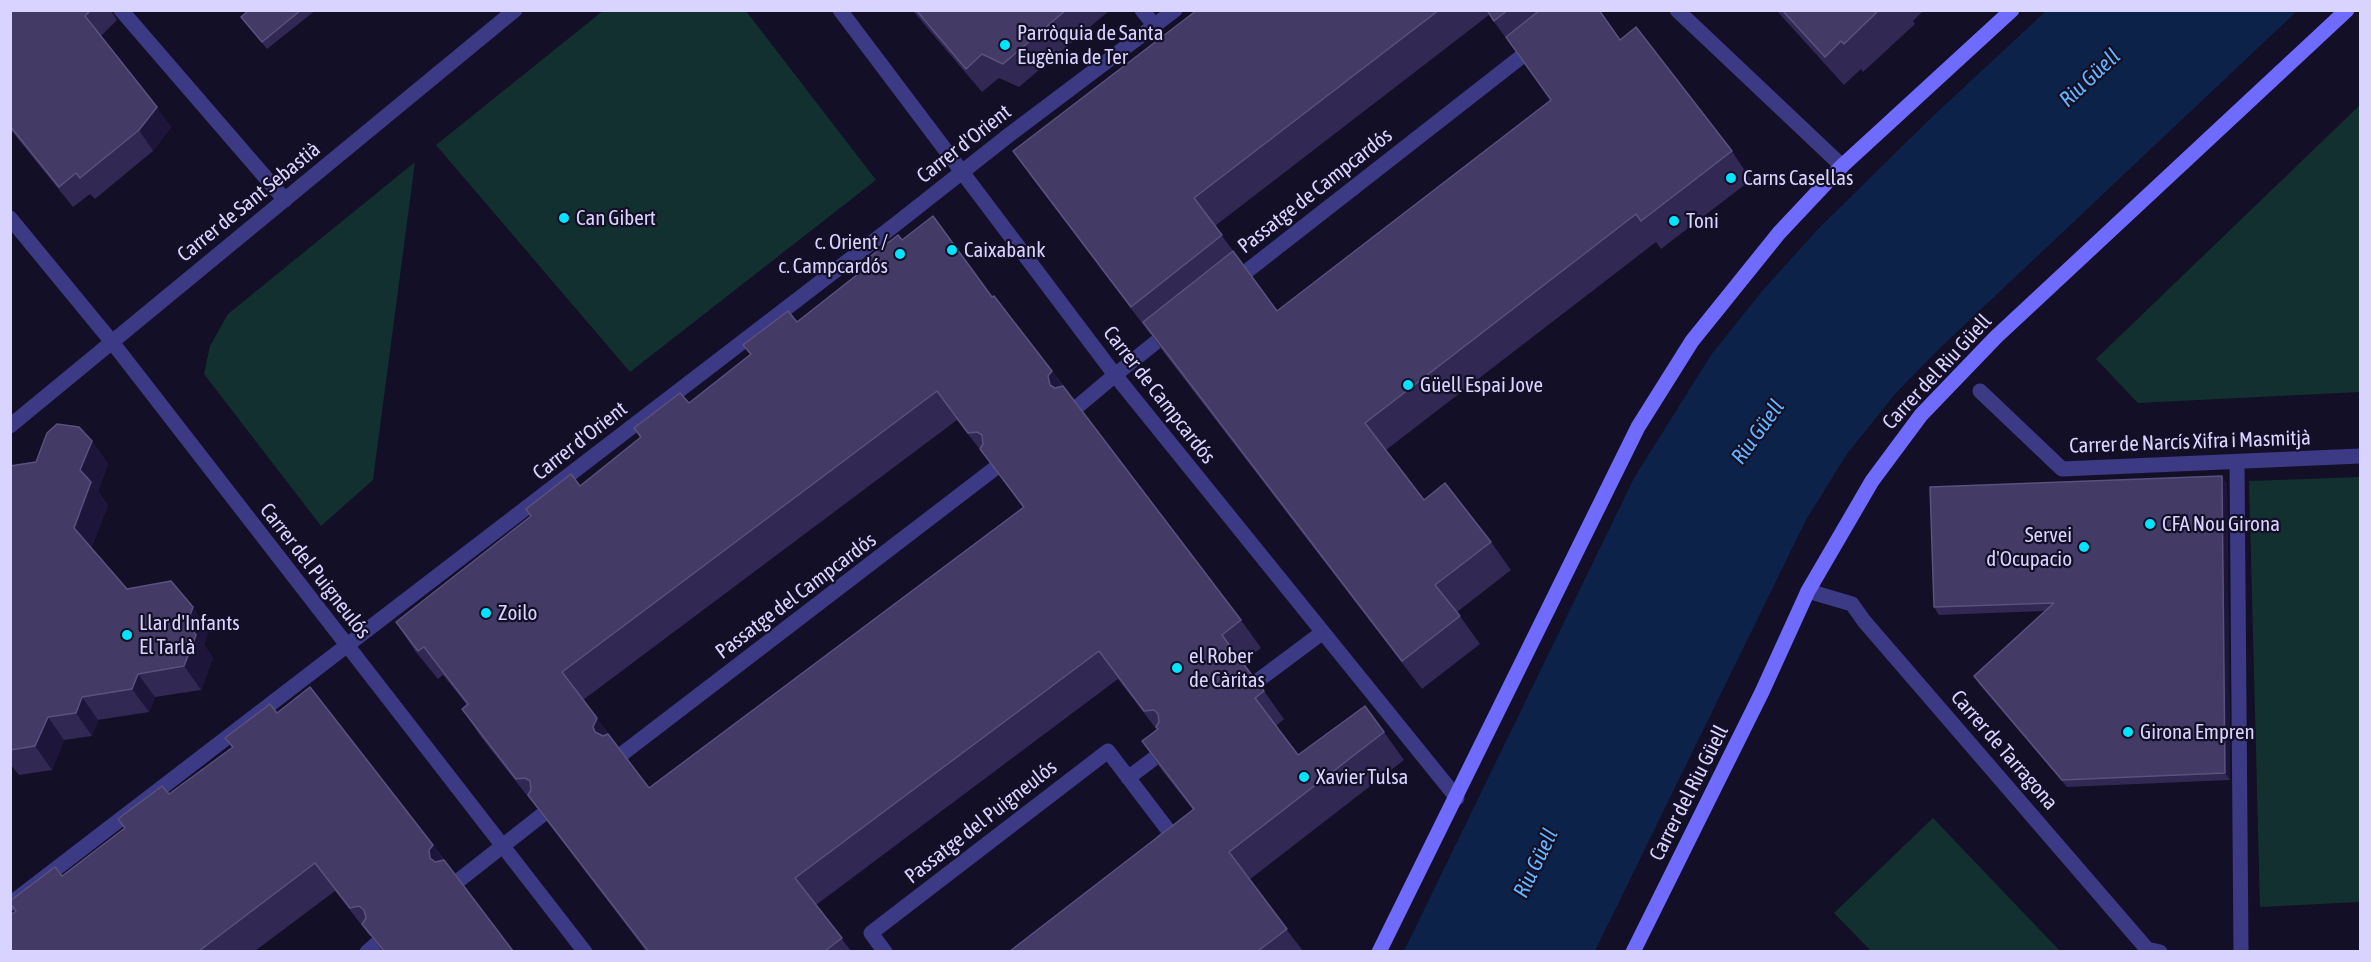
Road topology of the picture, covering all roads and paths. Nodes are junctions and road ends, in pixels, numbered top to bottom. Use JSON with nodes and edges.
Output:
{"nodes":[{"id":1,"x":121,"y":10,"type":"edge"},
{"id":2,"x":515,"y":10,"type":"edge"},
{"id":3,"x":840,"y":10,"type":"edge"},
{"id":4,"x":1142,"y":10,"type":"edge"},
{"id":5,"x":1175,"y":10,"type":"edge"},
{"id":6,"x":1677,"y":10,"type":"edge"},
{"id":7,"x":2012,"y":10,"type":"edge"},
{"id":8,"x":2347,"y":10,"type":"edge"},
{"id":9,"x":1155,"y":26,"type":"junction"},
{"id":10,"x":1543,"y":40,"type":"edge"},
{"id":11,"x":1842,"y":166,"type":"junction"},
{"id":12,"x":962,"y":172,"type":"junction"},
{"id":13,"x":285,"y":200,"type":"junction"},
{"id":14,"x":10,"y":218,"type":"edge"},
{"id":15,"x":1223,"y":290,"type":"edge"},
{"id":16,"x":1185,"y":319,"type":"edge"},
{"id":17,"x":112,"y":342,"type":"junction"},
{"id":18,"x":1114,"y":375,"type":"junction"},
{"id":19,"x":1980,"y":391,"type":"dead end"},
{"id":20,"x":1077,"y":407,"type":"edge"},
{"id":21,"x":10,"y":426,"type":"edge"},
{"id":22,"x":2361,"y":456,"type":"edge"},
{"id":23,"x":2237,"y":462,"type":"junction"},
{"id":24,"x":994,"y":469,"type":"edge"},
{"id":25,"x":1808,"y":591,"type":"junction"},
{"id":26,"x":1323,"y":632,"type":"junction"},
{"id":27,"x":347,"y":646,"type":"junction"},
{"id":28,"x":1256,"y":682,"type":"edge"},
{"id":29,"x":1170,"y":747,"type":"edge"},
{"id":30,"x":622,"y":754,"type":"edge"},
{"id":31,"x":1128,"y":778,"type":"junction"},
{"id":32,"x":1457,"y":798,"type":"junction"},
{"id":33,"x":542,"y":815,"type":"edge"},
{"id":34,"x":504,"y":846,"type":"junction"},
{"id":35,"x":1153,"y":848,"type":"edge"},
{"id":36,"x":458,"y":880,"type":"edge"},
{"id":37,"x":10,"y":904,"type":"edge"},
{"id":38,"x":585,"y":951,"type":"edge"},
{"id":39,"x":885,"y":951,"type":"edge"},
{"id":40,"x":1379,"y":951,"type":"edge"},
{"id":41,"x":1633,"y":951,"type":"edge"},
{"id":42,"x":2160,"y":951,"type":"edge"},
{"id":43,"x":2241,"y":951,"type":"edge"}],
"edges":[{"from":1,"to":13,"type":"street"},
{"from":2,"to":13,"type":"street","name":"Carrer de Sant Sebastià"},
{"from":3,"to":12,"type":"street","name":"Carrer de Campcardós"},
{"from":4,"to":9,"type":"street"},
{"from":5,"to":9,"type":"street","name":"Carrer d'Orient"},
{"from":6,"to":11,"type":"street"},
{"from":7,"to":11,"type":"street"},
{"from":8,"to":25,"type":"street","name":"Carrer del Riu Güell"},
{"from":9,"to":12,"type":"street","name":"Carrer d'Orient"},
{"from":10,"to":15,"type":"street","name":"Passatge de Campcardós"},
{"from":11,"to":32,"type":"street"},
{"from":12,"to":18,"type":"street","name":"Carrer de Campcardós"},
{"from":12,"to":27,"type":"street","name":"Carrer d'Orient"},
{"from":13,"to":17,"type":"street","name":"Carrer de Sant Sebastià"},
{"from":14,"to":17,"type":"street","name":"Carrer del Puigneulós"},
{"from":16,"to":18,"type":"street"},
{"from":17,"to":21,"type":"street","name":"Carrer de Sant Sebastià"},
{"from":17,"to":27,"type":"street","name":"Carrer del Puigneulós"},
{"from":18,"to":20,"type":"street"},
{"from":18,"to":26,"type":"street","name":"Carrer de Campcardós"},
{"from":19,"to":23,"type":"street","name":"Carrer de Narcís Xifra i Masmitjà"},
{"from":22,"to":23,"type":"street","name":"Carrer de Narcís Xifra i Masmitjà"},
{"from":23,"to":43,"type":"street"},
{"from":24,"to":30,"type":"street","name":"Passatge del Campcardós"},
{"from":25,"to":41,"type":"street","name":"Carrer del Riu Güell"},
{"from":25,"to":42,"type":"street","name":"Carrer de Tarragona"},
{"from":26,"to":28,"type":"street"},
{"from":26,"to":32,"type":"street","name":"Carrer de Campcardós"},
{"from":27,"to":34,"type":"street","name":"Carrer del Puigneulós"},
{"from":27,"to":37,"type":"street","name":"Carrer d'Orient"},
{"from":29,"to":31,"type":"street"},
{"from":31,"to":35,"type":"street","name":"Passatge del Puigneulós"},
{"from":31,"to":39,"type":"street","name":"Passatge del Puigneulós"},
{"from":32,"to":40,"type":"street"},
{"from":33,"to":34,"type":"street"},
{"from":34,"to":36,"type":"street"},
{"from":34,"to":38,"type":"street","name":"Carrer del Puigneulós"}]}
